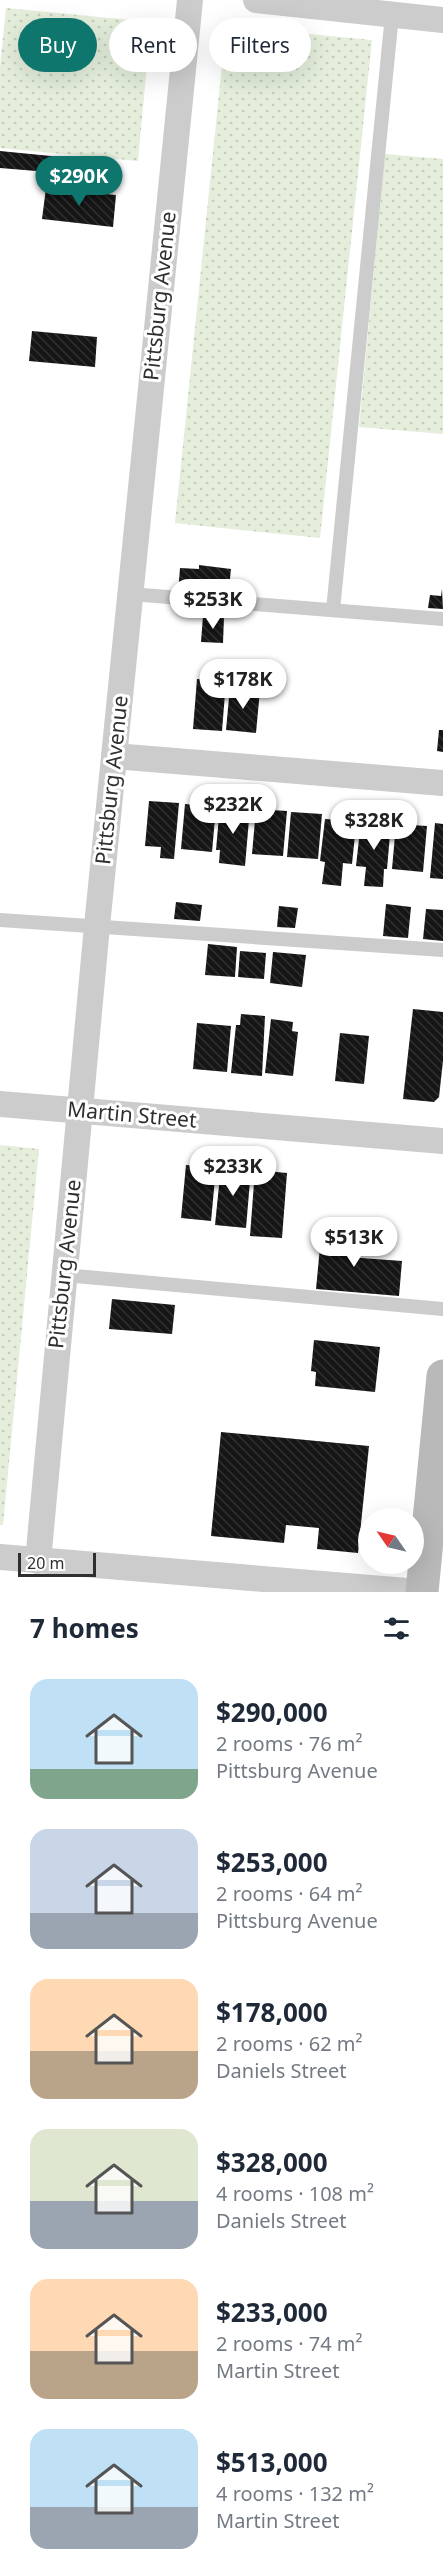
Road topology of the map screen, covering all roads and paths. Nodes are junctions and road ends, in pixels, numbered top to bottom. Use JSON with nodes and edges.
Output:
{"nodes":[{"id":1,"x":190,"y":0,"type":"edge"},
{"id":2,"x":256,"y":0,"type":"edge"},
{"id":3,"x":392,"y":15,"type":"junction"},
{"id":4,"x":443,"y":20,"type":"edge"},
{"id":5,"x":130,"y":594,"type":"junction"},
{"id":6,"x":333,"y":610,"type":"junction"},
{"id":7,"x":443,"y":619,"type":"edge"},
{"id":8,"x":114,"y":756,"type":"junction"},
{"id":9,"x":443,"y":783,"type":"edge"},
{"id":10,"x":0,"y":920,"type":"edge"},
{"id":11,"x":98,"y":926,"type":"junction"},
{"id":12,"x":443,"y":950,"type":"edge"},
{"id":13,"x":0,"y":1104,"type":"edge"},
{"id":14,"x":81,"y":1110,"type":"junction"},
{"id":15,"x":443,"y":1141,"type":"edge"},
{"id":16,"x":64,"y":1275,"type":"junction"},
{"id":17,"x":443,"y":1309,"type":"edge"},
{"id":18,"x":443,"y":1376,"type":"edge"},
{"id":19,"x":435,"y":1538,"type":"edge"},
{"id":20,"x":0,"y":1557,"type":"edge"},
{"id":21,"x":38,"y":1560,"type":"junction"},
{"id":22,"x":242,"y":1585,"type":"edge"},
{"id":23,"x":420,"y":1592,"type":"edge"}],
"edges":[{"from":1,"to":5,"type":"street","name":"Pittsburg Avenue"},
{"from":2,"to":3,"type":"street"},
{"from":3,"to":4,"type":"street"},
{"from":3,"to":6,"type":"lane"},
{"from":5,"to":6,"type":"lane"},
{"from":5,"to":8,"type":"street","name":"Pittsburg Avenue"},
{"from":6,"to":7,"type":"lane"},
{"from":8,"to":9,"type":"street"},
{"from":8,"to":11,"type":"street","name":"Pittsburg Avenue"},
{"from":10,"to":11,"type":"lane"},
{"from":11,"to":12,"type":"lane"},
{"from":11,"to":14,"type":"street","name":"Pittsburg Avenue"},
{"from":13,"to":14,"type":"street","name":"Martin Street"},
{"from":14,"to":15,"type":"street","name":"Martin Street"},
{"from":14,"to":16,"type":"street","name":"Pittsburg Avenue"},
{"from":16,"to":17,"type":"lane"},
{"from":16,"to":21,"type":"street","name":"Pittsburg Avenue"},
{"from":18,"to":19,"type":"street"},
{"from":19,"to":23,"type":"street"},
{"from":20,"to":21,"type":"street"},
{"from":21,"to":22,"type":"street"},
{"from":22,"to":23,"type":"street"}]}
